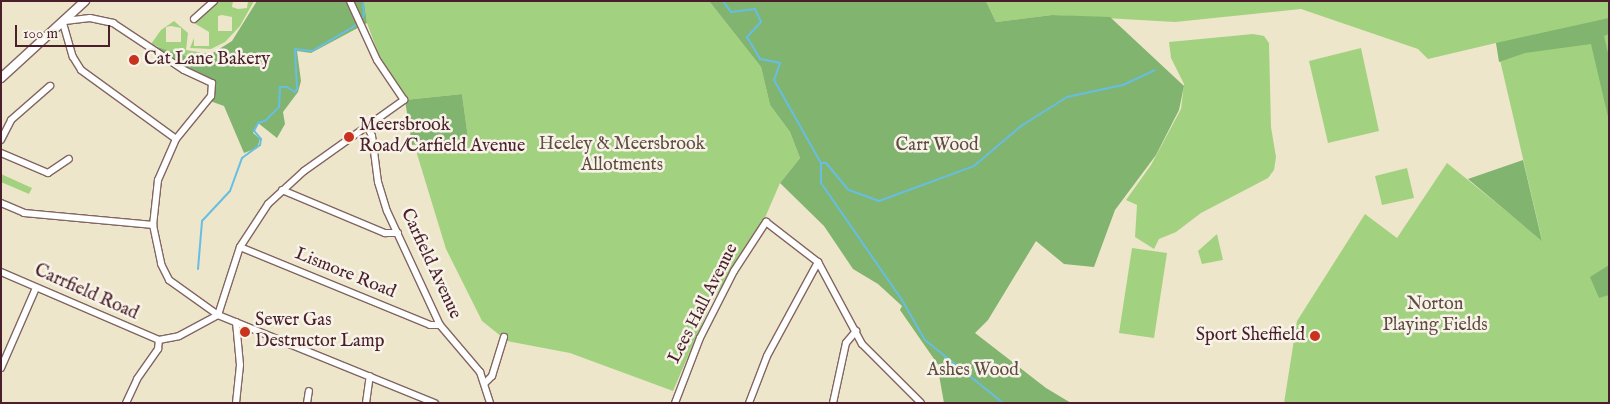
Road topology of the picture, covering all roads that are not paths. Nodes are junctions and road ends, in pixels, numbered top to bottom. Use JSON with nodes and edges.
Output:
{"nodes":[{"id":1,"x":85,"y":1,"type":"edge"},
{"id":2,"x":214,"y":1,"type":"edge"},
{"id":3,"x":350,"y":1,"type":"edge"},
{"id":4,"x":194,"y":19,"type":"dead end"},
{"id":5,"x":64,"y":22,"type":"junction"},
{"id":6,"x":1,"y":78,"type":"edge"},
{"id":7,"x":50,"y":86,"type":"dead end"},
{"id":8,"x":367,"y":126,"type":"junction"},
{"id":9,"x":176,"y":139,"type":"junction"},
{"id":10,"x":1,"y":140,"type":"edge"},
{"id":11,"x":1,"y":153,"type":"edge"},
{"id":12,"x":69,"y":160,"type":"dead end"},
{"id":13,"x":282,"y":190,"type":"junction"},
{"id":14,"x":1,"y":203,"type":"edge"},
{"id":15,"x":153,"y":225,"type":"junction"},
{"id":16,"x":398,"y":233,"type":"junction"},
{"id":17,"x":240,"y":247,"type":"junction"},
{"id":18,"x":818,"y":262,"type":"junction"},
{"id":19,"x":1,"y":272,"type":"edge"},
{"id":20,"x":36,"y":288,"type":"junction"},
{"id":21,"x":218,"y":315,"type":"junction"},
{"id":22,"x":236,"y":322,"type":"junction"},
{"id":23,"x":440,"y":325,"type":"junction"},
{"id":24,"x":856,"y":331,"type":"junction"},
{"id":25,"x":504,"y":337,"type":"dead end"},
{"id":26,"x":159,"y":340,"type":"junction"},
{"id":27,"x":1,"y":368,"type":"edge"},
{"id":28,"x":370,"y":376,"type":"junction"},
{"id":29,"x":485,"y":383,"type":"junction"},
{"id":30,"x":309,"y":391,"type":"dead end"},
{"id":31,"x":126,"y":403,"type":"edge"},
{"id":32,"x":236,"y":403,"type":"edge"},
{"id":33,"x":307,"y":403,"type":"edge"},
{"id":34,"x":366,"y":403,"type":"edge"},
{"id":35,"x":436,"y":403,"type":"edge"},
{"id":36,"x":490,"y":403,"type":"edge"},
{"id":37,"x":675,"y":403,"type":"edge"},
{"id":38,"x":749,"y":403,"type":"edge"},
{"id":39,"x":833,"y":403,"type":"edge"},
{"id":40,"x":921,"y":403,"type":"edge"}],
"edges":[{"from":1,"to":5,"type":"main road"},
{"from":2,"to":4,"type":"street"},
{"from":3,"to":8,"type":"street"},
{"from":5,"to":6,"type":"main road"},
{"from":5,"to":9,"type":"street"},
{"from":5,"to":9,"type":"street"},
{"from":7,"to":10,"type":"street"},
{"from":8,"to":13,"type":"street"},
{"from":8,"to":16,"type":"street","name":"Carfield Avenue"},
{"from":9,"to":15,"type":"street"},
{"from":11,"to":12,"type":"street"},
{"from":13,"to":16,"type":"street"},
{"from":13,"to":17,"type":"street"},
{"from":14,"to":15,"type":"street"},
{"from":15,"to":21,"type":"street"},
{"from":16,"to":23,"type":"street","name":"Carfield Avenue"},
{"from":17,"to":21,"type":"street"},
{"from":17,"to":23,"type":"street","name":"Lismore Road"},
{"from":18,"to":24,"type":"street"},
{"from":18,"to":37,"type":"street","name":"Lees Hall Avenue"},
{"from":18,"to":38,"type":"street"},
{"from":19,"to":20,"type":"street","name":"Carrfield Road"},
{"from":20,"to":26,"type":"street","name":"Carrfield Road"},
{"from":20,"to":27,"type":"street"},
{"from":21,"to":22,"type":"street"},
{"from":21,"to":26,"type":"street"},
{"from":22,"to":28,"type":"street"},
{"from":22,"to":32,"type":"street"},
{"from":23,"to":29,"type":"street","name":"Carfield Avenue"},
{"from":24,"to":39,"type":"street"},
{"from":24,"to":40,"type":"street"},
{"from":25,"to":29,"type":"street"},
{"from":26,"to":31,"type":"street"},
{"from":28,"to":34,"type":"street"},
{"from":28,"to":35,"type":"street"},
{"from":29,"to":36,"type":"street","name":"Carfield Avenue"},
{"from":30,"to":33,"type":"street"}]}
